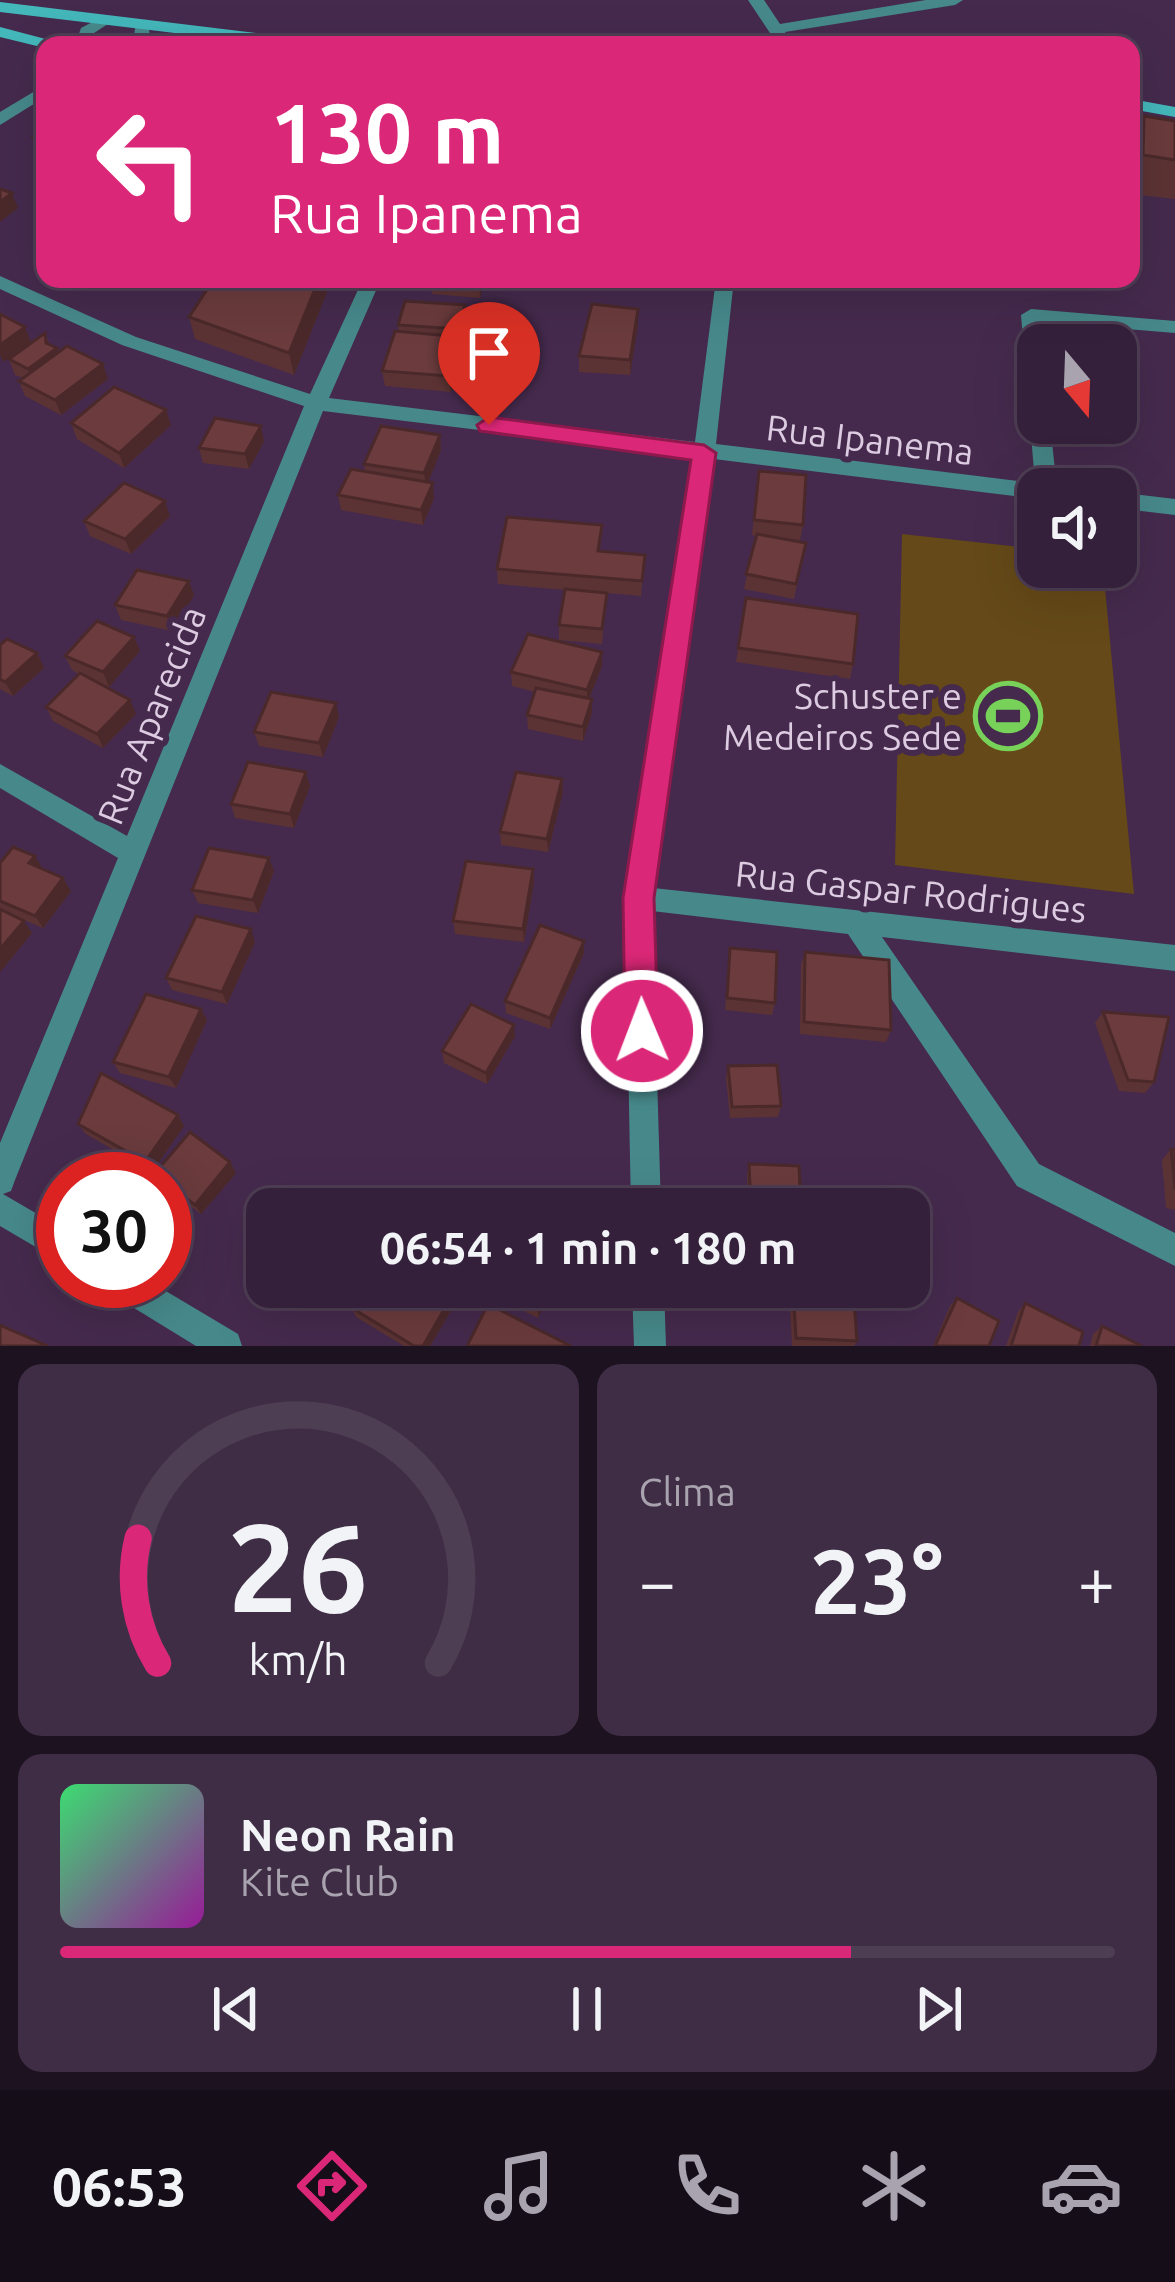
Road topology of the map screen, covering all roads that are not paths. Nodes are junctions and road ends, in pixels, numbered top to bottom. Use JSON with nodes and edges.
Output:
{"nodes":[{"id":1,"x":756,"y":0,"type":"edge"},
{"id":2,"x":955,"y":0,"type":"edge"},
{"id":3,"x":0,"y":7,"type":"edge"},
{"id":4,"x":36,"y":7,"type":"edge"},
{"id":5,"x":103,"y":22,"type":"junction"},
{"id":6,"x":142,"y":26,"type":"junction"},
{"id":7,"x":775,"y":29,"type":"junction"},
{"id":8,"x":0,"y":32,"type":"edge"},
{"id":9,"x":83,"y":36,"type":"edge"},
{"id":10,"x":142,"y":36,"type":"edge"},
{"id":11,"x":233,"y":36,"type":"edge"},
{"id":12,"x":780,"y":36,"type":"edge"},
{"id":13,"x":36,"y":41,"type":"edge"},
{"id":14,"x":36,"y":96,"type":"edge"},
{"id":15,"x":1140,"y":106,"type":"edge"},
{"id":16,"x":1175,"y":112,"type":"edge"},
{"id":17,"x":0,"y":121,"type":"edge"},
{"id":18,"x":1140,"y":131,"type":"edge"},
{"id":19,"x":1175,"y":137,"type":"edge"},
{"id":20,"x":0,"y":282,"type":"edge"},
{"id":21,"x":368,"y":288,"type":"edge"},
{"id":22,"x":724,"y":288,"type":"edge"},
{"id":23,"x":1032,"y":324,"type":"edge"},
{"id":24,"x":1136,"y":324,"type":"edge"},
{"id":25,"x":1137,"y":324,"type":"edge"},
{"id":26,"x":1175,"y":327,"type":"edge"},
{"id":27,"x":316,"y":403,"type":"junction"},
{"id":28,"x":704,"y":453,"type":"junction"},
{"id":29,"x":1017,"y":487,"type":"edge"},
{"id":30,"x":1137,"y":502,"type":"edge"},
{"id":31,"x":1175,"y":507,"type":"edge"},
{"id":32,"x":0,"y":775,"type":"edge"},
{"id":33,"x":134,"y":854,"type":"junction"},
{"id":34,"x":638,"y":898,"type":"junction"},
{"id":35,"x":854,"y":920,"type":"junction"},
{"id":36,"x":1175,"y":958,"type":"edge"},
{"id":37,"x":0,"y":1180,"type":"edge"},
{"id":38,"x":645,"y":1188,"type":"edge"},
{"id":39,"x":0,"y":1208,"type":"edge"},
{"id":40,"x":36,"y":1230,"type":"edge"},
{"id":41,"x":1175,"y":1250,"type":"edge"},
{"id":42,"x":163,"y":1308,"type":"edge"},
{"id":43,"x":649,"y":1308,"type":"edge"},
{"id":44,"x":226,"y":1346,"type":"edge"},
{"id":45,"x":650,"y":1346,"type":"edge"}],
"edges":[{"from":1,"to":7,"type":"street"},
{"from":2,"to":7,"type":"street"},
{"from":3,"to":4,"type":"main road"},
{"from":4,"to":5,"type":"main road"},
{"from":5,"to":6,"type":"main road"},
{"from":5,"to":9,"type":"street"},
{"from":6,"to":10,"type":"street"},
{"from":6,"to":11,"type":"main road"},
{"from":7,"to":12,"type":"street"},
{"from":8,"to":13,"type":"main road"},
{"from":14,"to":17,"type":"street"},
{"from":15,"to":16,"type":"main road"},
{"from":18,"to":19,"type":"main road"},
{"from":20,"to":27,"type":"street","name":"Rua Ipanema"},
{"from":21,"to":27,"type":"street","name":"Rua Aparecida"},
{"from":22,"to":28,"type":"street"},
{"from":23,"to":24,"type":"street"},
{"from":25,"to":26,"type":"street"},
{"from":27,"to":28,"type":"street","name":"Rua Ipanema"},
{"from":27,"to":33,"type":"street","name":"Rua Aparecida"},
{"from":28,"to":29,"type":"street","name":"Rua Ipanema"},
{"from":28,"to":34,"type":"street"},
{"from":30,"to":31,"type":"street"},
{"from":32,"to":33,"type":"street"},
{"from":33,"to":37,"type":"street","name":"Rua Aparecida"},
{"from":34,"to":35,"type":"street","name":"Rua Gaspar Rodrigues"},
{"from":34,"to":38,"type":"street"},
{"from":35,"to":36,"type":"street","name":"Rua Gaspar Rodrigues"},
{"from":35,"to":41,"type":"street"},
{"from":39,"to":40,"type":"street"},
{"from":42,"to":44,"type":"street"},
{"from":43,"to":45,"type":"street"}]}
